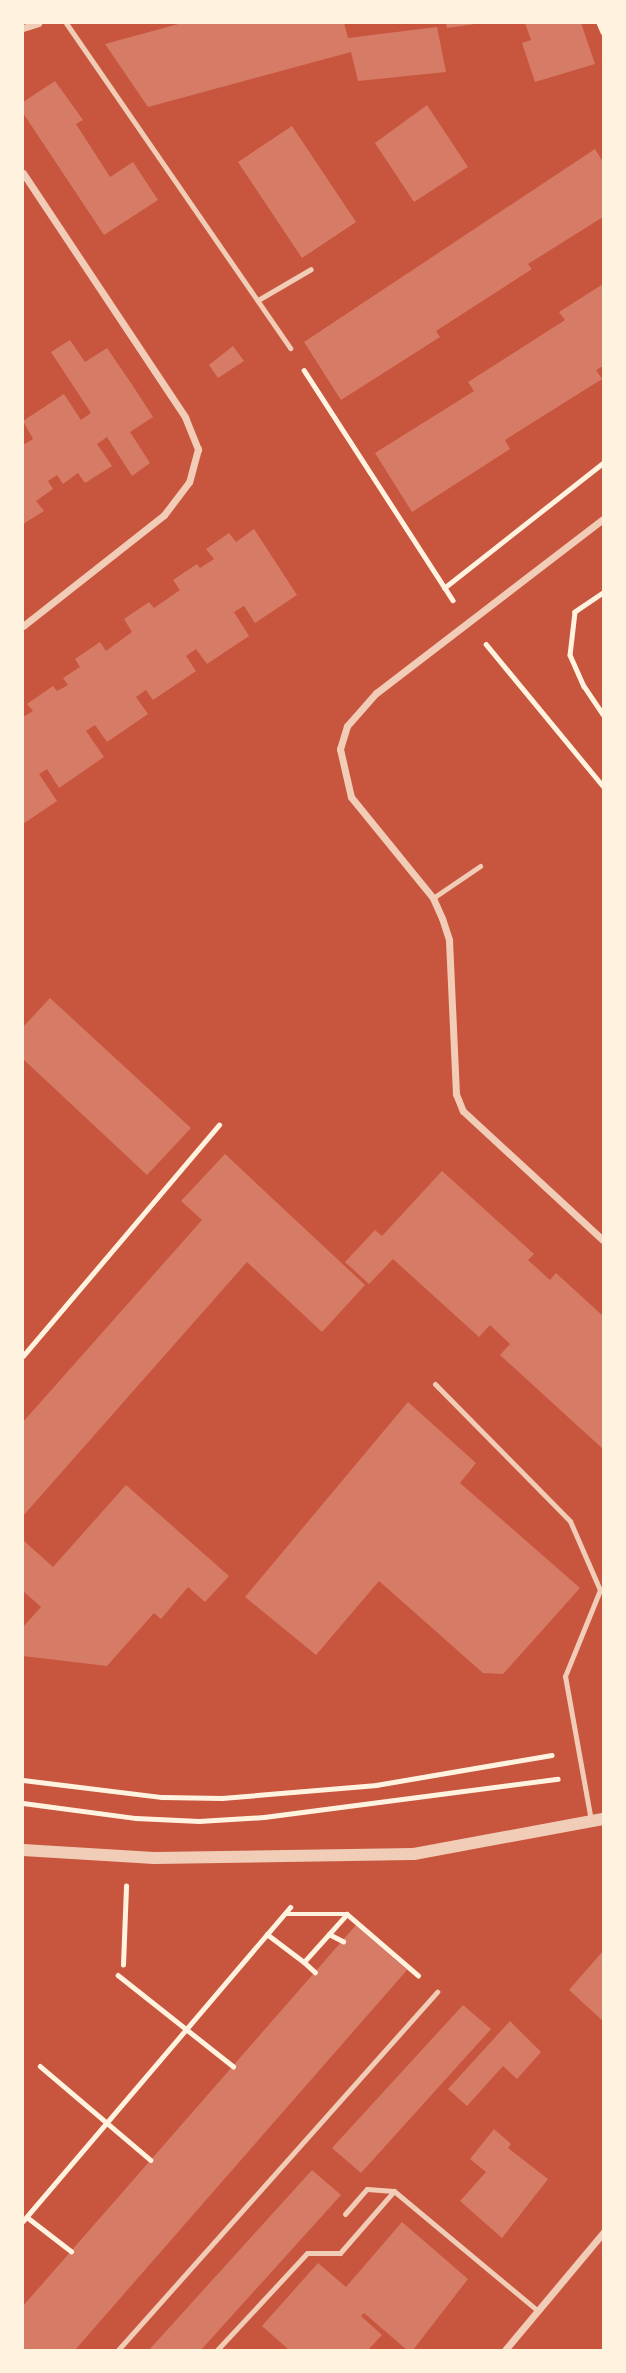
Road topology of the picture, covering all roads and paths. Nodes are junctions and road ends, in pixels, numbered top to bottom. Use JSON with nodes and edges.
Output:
{"nodes":[{"id":1,"x":38,"y":23,"type":"edge"},
{"id":2,"x":66,"y":23,"type":"edge"},
{"id":3,"x":599,"y":23,"type":"edge"},
{"id":4,"x":23,"y":27,"type":"edge"},
{"id":5,"x":603,"y":32,"type":"edge"},
{"id":6,"x":23,"y":173,"type":"edge"},
{"id":7,"x":311,"y":269,"type":"dead end"},
{"id":8,"x":258,"y":300,"type":"junction"},
{"id":9,"x":290,"y":348,"type":"joint"},
{"id":10,"x":603,"y":463,"type":"edge"},
{"id":11,"x":603,"y":519,"type":"edge"},
{"id":12,"x":444,"y":588,"type":"junction"},
{"id":13,"x":603,"y":593,"type":"edge"},
{"id":14,"x":469,"y":623,"type":"junction"},
{"id":15,"x":23,"y":626,"type":"edge"},
{"id":16,"x":603,"y":714,"type":"edge"},
{"id":17,"x":603,"y":786,"type":"edge"},
{"id":18,"x":480,"y":866,"type":"dead end"},
{"id":19,"x":433,"y":898,"type":"junction"},
{"id":20,"x":219,"y":1125,"type":"dead end"},
{"id":21,"x":603,"y":1240,"type":"edge"},
{"id":22,"x":23,"y":1356,"type":"edge"},
{"id":23,"x":435,"y":1384,"type":"dead end"},
{"id":24,"x":579,"y":1751,"type":"junction"},
{"id":25,"x":583,"y":1775,"type":"junction"},
{"id":26,"x":23,"y":1780,"type":"edge"},
{"id":27,"x":23,"y":1803,"type":"edge"},
{"id":28,"x":597,"y":1821,"type":"edge"},
{"id":29,"x":23,"y":1850,"type":"edge"},
{"id":30,"x":128,"y":1856,"type":"junction"},
{"id":31,"x":290,"y":1907,"type":"dead end"},
{"id":32,"x":285,"y":1913,"type":"junction"},
{"id":33,"x":347,"y":1914,"type":"junction"},
{"id":34,"x":267,"y":1934,"type":"junction"},
{"id":35,"x":329,"y":1934,"type":"junction"},
{"id":36,"x":343,"y":1941,"type":"dead end"},
{"id":37,"x":304,"y":1962,"type":"junction"},
{"id":38,"x":123,"y":1965,"type":"dead end"},
{"id":39,"x":315,"y":1972,"type":"dead end"},
{"id":40,"x":118,"y":1975,"type":"dead end"},
{"id":41,"x":437,"y":1992,"type":"joint"},
{"id":42,"x":186,"y":2030,"type":"junction"},
{"id":43,"x":40,"y":2066,"type":"dead end"},
{"id":44,"x":233,"y":2066,"type":"dead end"},
{"id":45,"x":106,"y":2123,"type":"junction"},
{"id":46,"x":152,"y":2160,"type":"dead end"},
{"id":47,"x":394,"y":2191,"type":"junction"},
{"id":48,"x":345,"y":2214,"type":"dead end"},
{"id":49,"x":25,"y":2219,"type":"edge"},
{"id":50,"x":603,"y":2234,"type":"edge"},
{"id":51,"x":71,"y":2251,"type":"dead end"},
{"id":52,"x":538,"y":2311,"type":"junction"},
{"id":53,"x":118,"y":2350,"type":"edge"},
{"id":54,"x":217,"y":2350,"type":"edge"},
{"id":55,"x":505,"y":2350,"type":"edge"}],
"edges":[{"from":1,"to":4,"type":"street"},
{"from":2,"to":8,"type":"lane"},
{"from":3,"to":5,"type":"path"},
{"from":6,"to":15,"type":"street"},
{"from":7,"to":8,"type":"lane"},
{"from":8,"to":9,"type":"lane"},
{"from":9,"to":12,"type":"path"},
{"from":10,"to":12,"type":"path"},
{"from":11,"to":14,"type":"street"},
{"from":12,"to":14,"type":"path"},
{"from":13,"to":16,"type":"path"},
{"from":14,"to":17,"type":"path"},
{"from":14,"to":19,"type":"street"},
{"from":18,"to":19,"type":"lane"},
{"from":19,"to":21,"type":"street"},
{"from":20,"to":22,"type":"path"},
{"from":23,"to":24,"type":"lane"},
{"from":24,"to":25,"type":"lane"},
{"from":24,"to":26,"type":"path"},
{"from":25,"to":27,"type":"path"},
{"from":25,"to":28,"type":"lane"},
{"from":28,"to":30,"type":"street"},
{"from":29,"to":30,"type":"street"},
{"from":30,"to":38,"type":"path"},
{"from":31,"to":32,"type":"path"},
{"from":32,"to":33,"type":"path"},
{"from":32,"to":34,"type":"path"},
{"from":33,"to":35,"type":"path"},
{"from":33,"to":41,"type":"path"},
{"from":34,"to":37,"type":"path"},
{"from":34,"to":42,"type":"path"},
{"from":35,"to":36,"type":"path"},
{"from":35,"to":37,"type":"path"},
{"from":37,"to":39,"type":"path"},
{"from":40,"to":42,"type":"path"},
{"from":41,"to":53,"type":"lane"},
{"from":42,"to":44,"type":"path"},
{"from":42,"to":45,"type":"path"},
{"from":43,"to":45,"type":"path"},
{"from":45,"to":46,"type":"path"},
{"from":45,"to":49,"type":"path"},
{"from":47,"to":48,"type":"lane"},
{"from":47,"to":52,"type":"lane"},
{"from":47,"to":54,"type":"lane"},
{"from":49,"to":51,"type":"path"},
{"from":50,"to":52,"type":"street"},
{"from":52,"to":55,"type":"street"}]}
